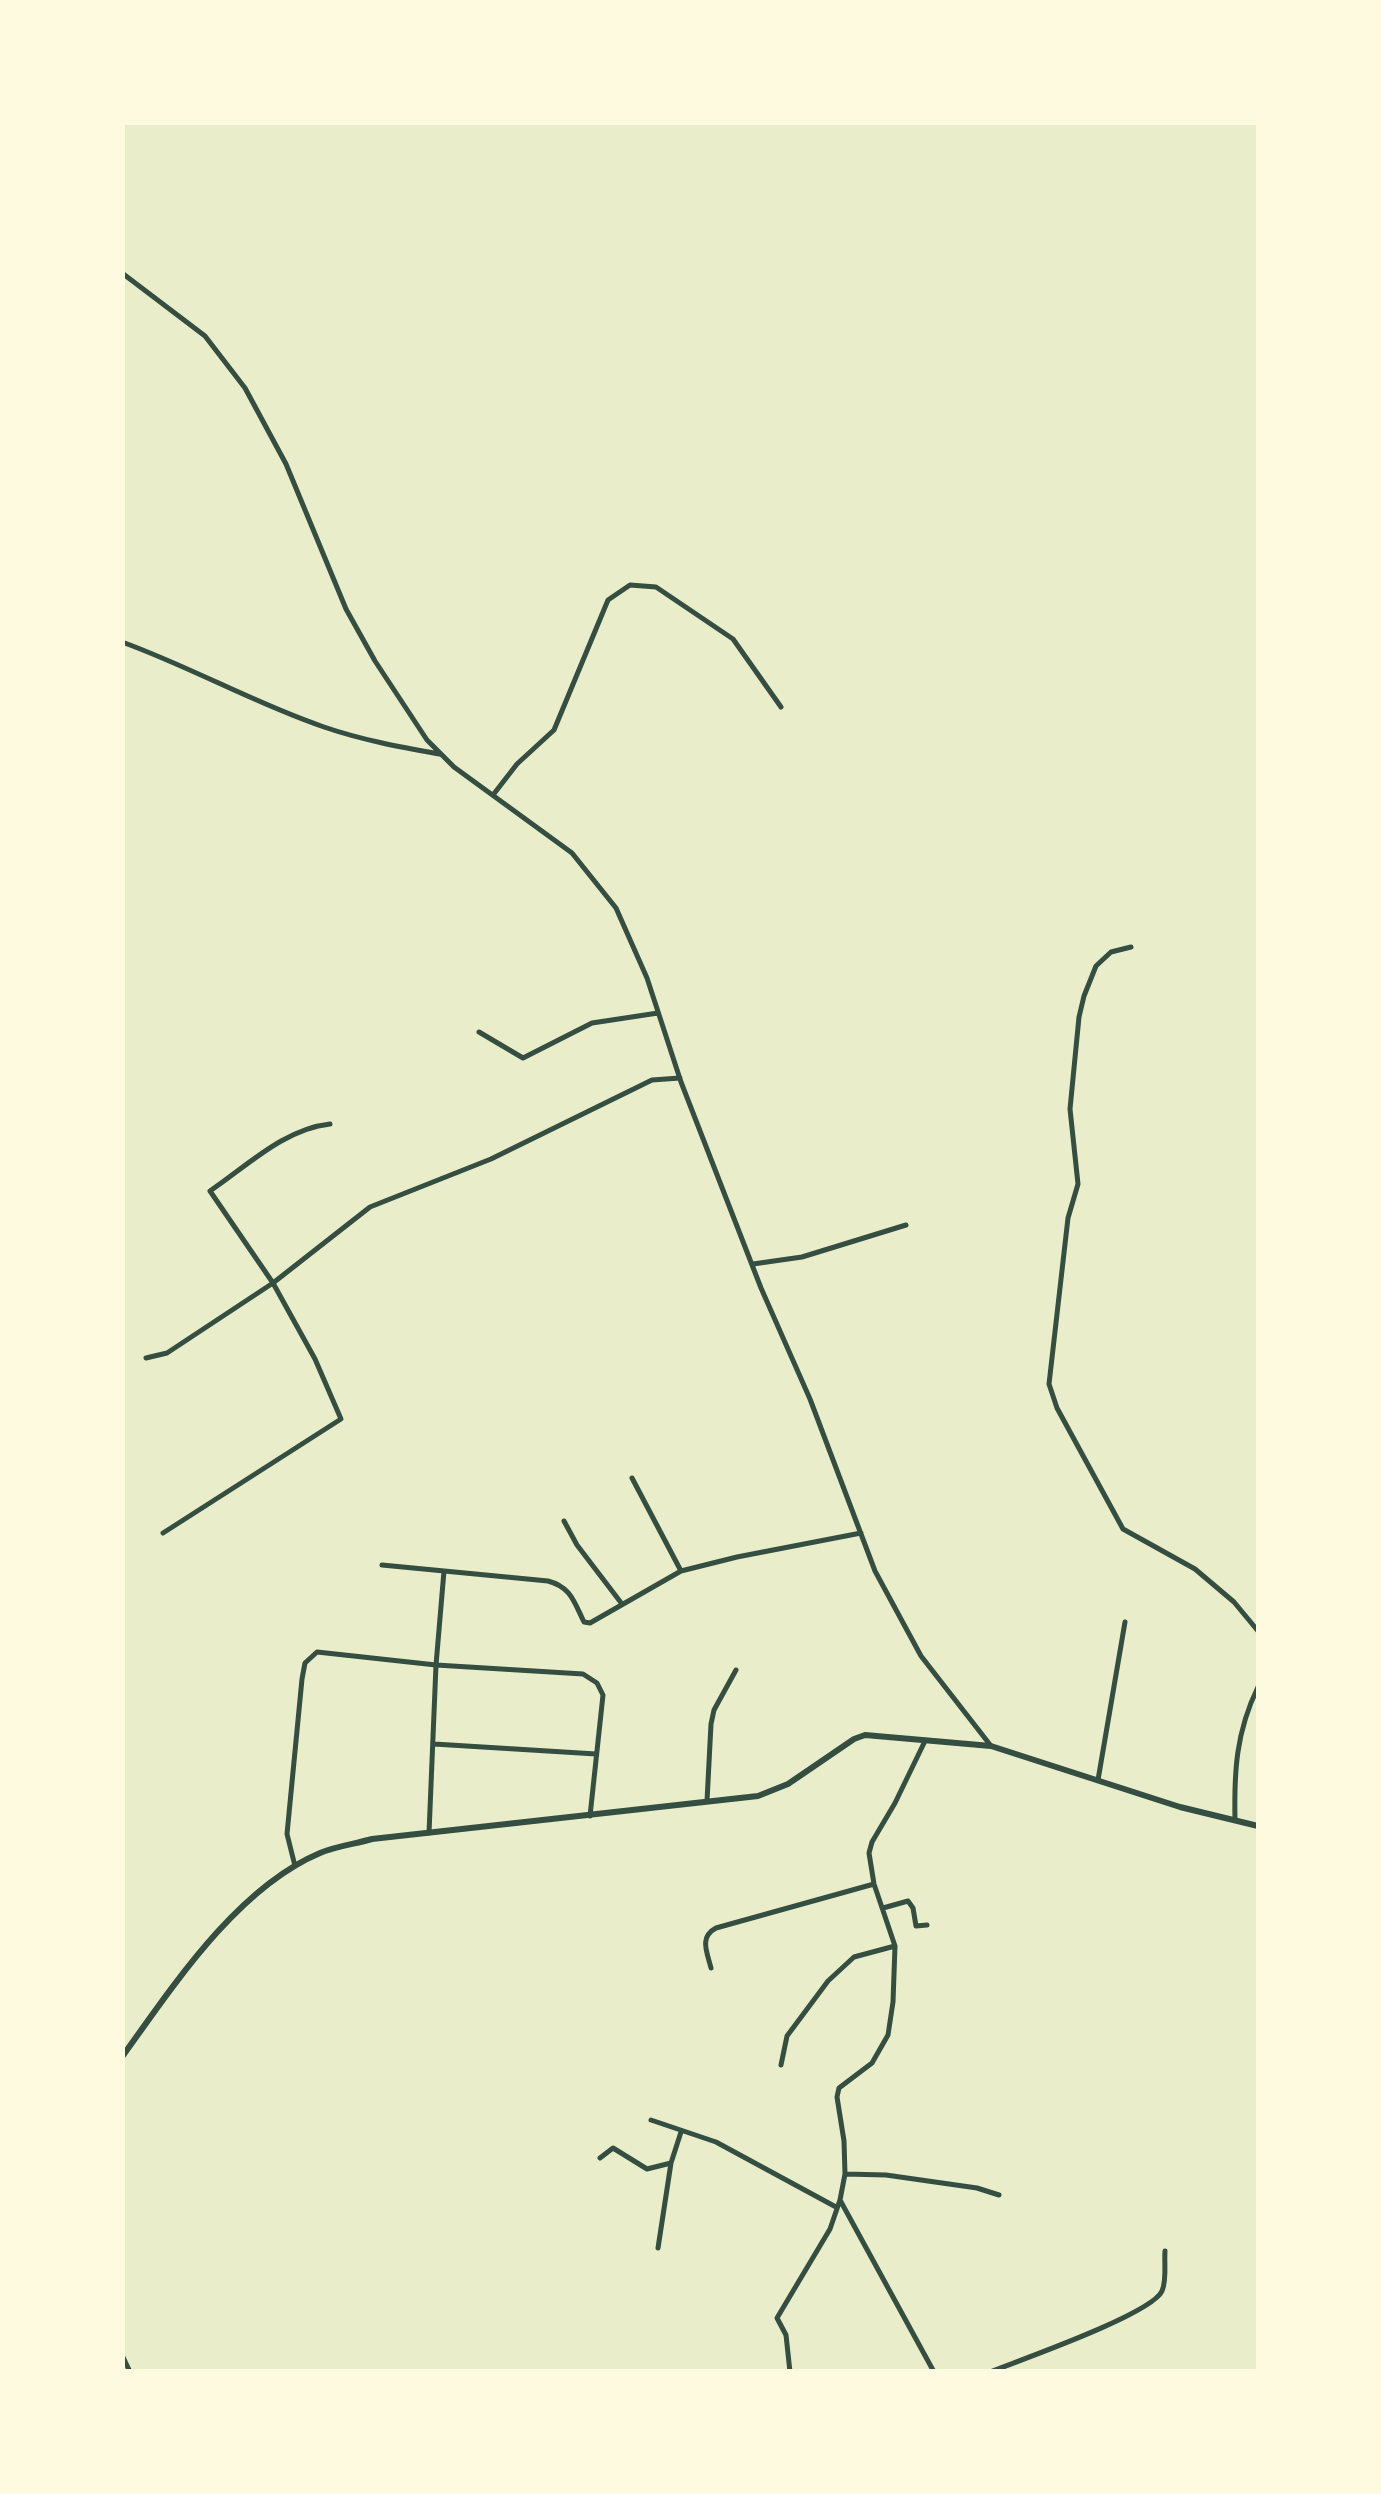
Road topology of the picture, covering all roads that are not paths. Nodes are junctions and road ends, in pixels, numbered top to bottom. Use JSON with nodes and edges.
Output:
{"nodes":[{"id":1,"x":122,"y":273,"type":"edge"},
{"id":2,"x":122,"y":642,"type":"edge"},
{"id":3,"x":781,"y":708,"type":"dead end"},
{"id":4,"x":439,"y":754,"type":"junction"},
{"id":5,"x":493,"y":795,"type":"junction"},
{"id":6,"x":1131,"y":947,"type":"dead end"},
{"id":7,"x":658,"y":1013,"type":"junction"},
{"id":8,"x":479,"y":1032,"type":"dead end"},
{"id":9,"x":680,"y":1078,"type":"junction"},
{"id":10,"x":330,"y":1124,"type":"dead end"},
{"id":11,"x":906,"y":1225,"type":"dead end"},
{"id":12,"x":754,"y":1264,"type":"junction"},
{"id":13,"x":273,"y":1283,"type":"junction"},
{"id":14,"x":146,"y":1358,"type":"dead end"},
{"id":15,"x":632,"y":1478,"type":"dead end"},
{"id":16,"x":564,"y":1521,"type":"dead end"},
{"id":17,"x":162,"y":1532,"type":"dead end"},
{"id":18,"x":861,"y":1534,"type":"junction"},
{"id":19,"x":382,"y":1565,"type":"dead end"},
{"id":20,"x":444,"y":1571,"type":"junction"},
{"id":21,"x":681,"y":1571,"type":"junction"},
{"id":22,"x":622,"y":1604,"type":"junction"},
{"id":23,"x":1125,"y":1622,"type":"dead end"},
{"id":24,"x":1258,"y":1631,"type":"edge"},
{"id":25,"x":436,"y":1664,"type":"junction"},
{"id":26,"x":736,"y":1670,"type":"dead end"},
{"id":27,"x":1258,"y":1688,"type":"edge"},
{"id":28,"x":926,"y":1742,"type":"junction"},
{"id":29,"x":434,"y":1744,"type":"junction"},
{"id":30,"x":991,"y":1746,"type":"junction"},
{"id":31,"x":596,"y":1754,"type":"junction"},
{"id":32,"x":1098,"y":1780,"type":"junction"},
{"id":33,"x":707,"y":1801,"type":"junction"},
{"id":34,"x":590,"y":1816,"type":"junction"},
{"id":35,"x":1235,"y":1820,"type":"junction"},
{"id":36,"x":1258,"y":1826,"type":"edge"},
{"id":37,"x":429,"y":1832,"type":"junction"},
{"id":38,"x":295,"y":1866,"type":"junction"},
{"id":39,"x":874,"y":1884,"type":"junction"},
{"id":40,"x":883,"y":1908,"type":"junction"},
{"id":41,"x":927,"y":1925,"type":"dead end"},
{"id":42,"x":895,"y":1946,"type":"junction"},
{"id":43,"x":711,"y":1968,"type":"dead end"},
{"id":44,"x":122,"y":2058,"type":"edge"},
{"id":45,"x":781,"y":2065,"type":"dead end"},
{"id":46,"x":651,"y":2120,"type":"dead end"},
{"id":47,"x":681,"y":2132,"type":"junction"},
{"id":48,"x":600,"y":2158,"type":"dead end"},
{"id":49,"x":671,"y":2163,"type":"junction"},
{"id":50,"x":845,"y":2174,"type":"junction"},
{"id":51,"x":999,"y":2195,"type":"dead end"},
{"id":52,"x":838,"y":2204,"type":"junction"},
{"id":53,"x":658,"y":2248,"type":"dead end"},
{"id":54,"x":1164,"y":2251,"type":"dead end"},
{"id":55,"x":122,"y":2354,"type":"edge"},
{"id":56,"x":130,"y":2372,"type":"edge"},
{"id":57,"x":790,"y":2372,"type":"edge"},
{"id":58,"x":934,"y":2372,"type":"edge"},
{"id":59,"x":990,"y":2372,"type":"edge"}],
"edges":[{"from":1,"to":4,"type":"street"},
{"from":2,"to":4,"type":"street"},
{"from":3,"to":5,"type":"street"},
{"from":4,"to":5,"type":"street"},
{"from":5,"to":7,"type":"street"},
{"from":6,"to":24,"type":"street"},
{"from":7,"to":8,"type":"street"},
{"from":7,"to":9,"type":"street"},
{"from":9,"to":12,"type":"street"},
{"from":9,"to":13,"type":"street"},
{"from":10,"to":13,"type":"street"},
{"from":11,"to":12,"type":"street"},
{"from":12,"to":18,"type":"street"},
{"from":13,"to":14,"type":"street"},
{"from":13,"to":17,"type":"street"},
{"from":15,"to":21,"type":"street"},
{"from":16,"to":22,"type":"street"},
{"from":18,"to":21,"type":"street"},
{"from":18,"to":30,"type":"street"},
{"from":19,"to":20,"type":"street"},
{"from":20,"to":22,"type":"street"},
{"from":20,"to":25,"type":"street"},
{"from":21,"to":22,"type":"street"},
{"from":23,"to":32,"type":"street"},
{"from":25,"to":29,"type":"street"},
{"from":25,"to":31,"type":"street"},
{"from":25,"to":38,"type":"street"},
{"from":26,"to":33,"type":"street"},
{"from":27,"to":35,"type":"street"},
{"from":28,"to":30,"type":"street"},
{"from":28,"to":33,"type":"street"},
{"from":28,"to":39,"type":"street"},
{"from":29,"to":31,"type":"street"},
{"from":29,"to":37,"type":"street"},
{"from":30,"to":32,"type":"street"},
{"from":31,"to":34,"type":"street"},
{"from":32,"to":35,"type":"street"},
{"from":33,"to":34,"type":"street"},
{"from":34,"to":37,"type":"street"},
{"from":35,"to":36,"type":"street"},
{"from":37,"to":38,"type":"street"},
{"from":38,"to":44,"type":"street"},
{"from":39,"to":40,"type":"street"},
{"from":39,"to":43,"type":"street"},
{"from":40,"to":41,"type":"street"},
{"from":40,"to":42,"type":"street"},
{"from":42,"to":45,"type":"street"},
{"from":42,"to":50,"type":"street"},
{"from":46,"to":47,"type":"street"},
{"from":47,"to":49,"type":"street"},
{"from":47,"to":52,"type":"street"},
{"from":48,"to":49,"type":"street"},
{"from":49,"to":53,"type":"street"},
{"from":50,"to":51,"type":"street"},
{"from":50,"to":52,"type":"street"},
{"from":52,"to":57,"type":"street"},
{"from":52,"to":58,"type":"street"},
{"from":54,"to":59,"type":"street"},
{"from":55,"to":56,"type":"street"}]}
